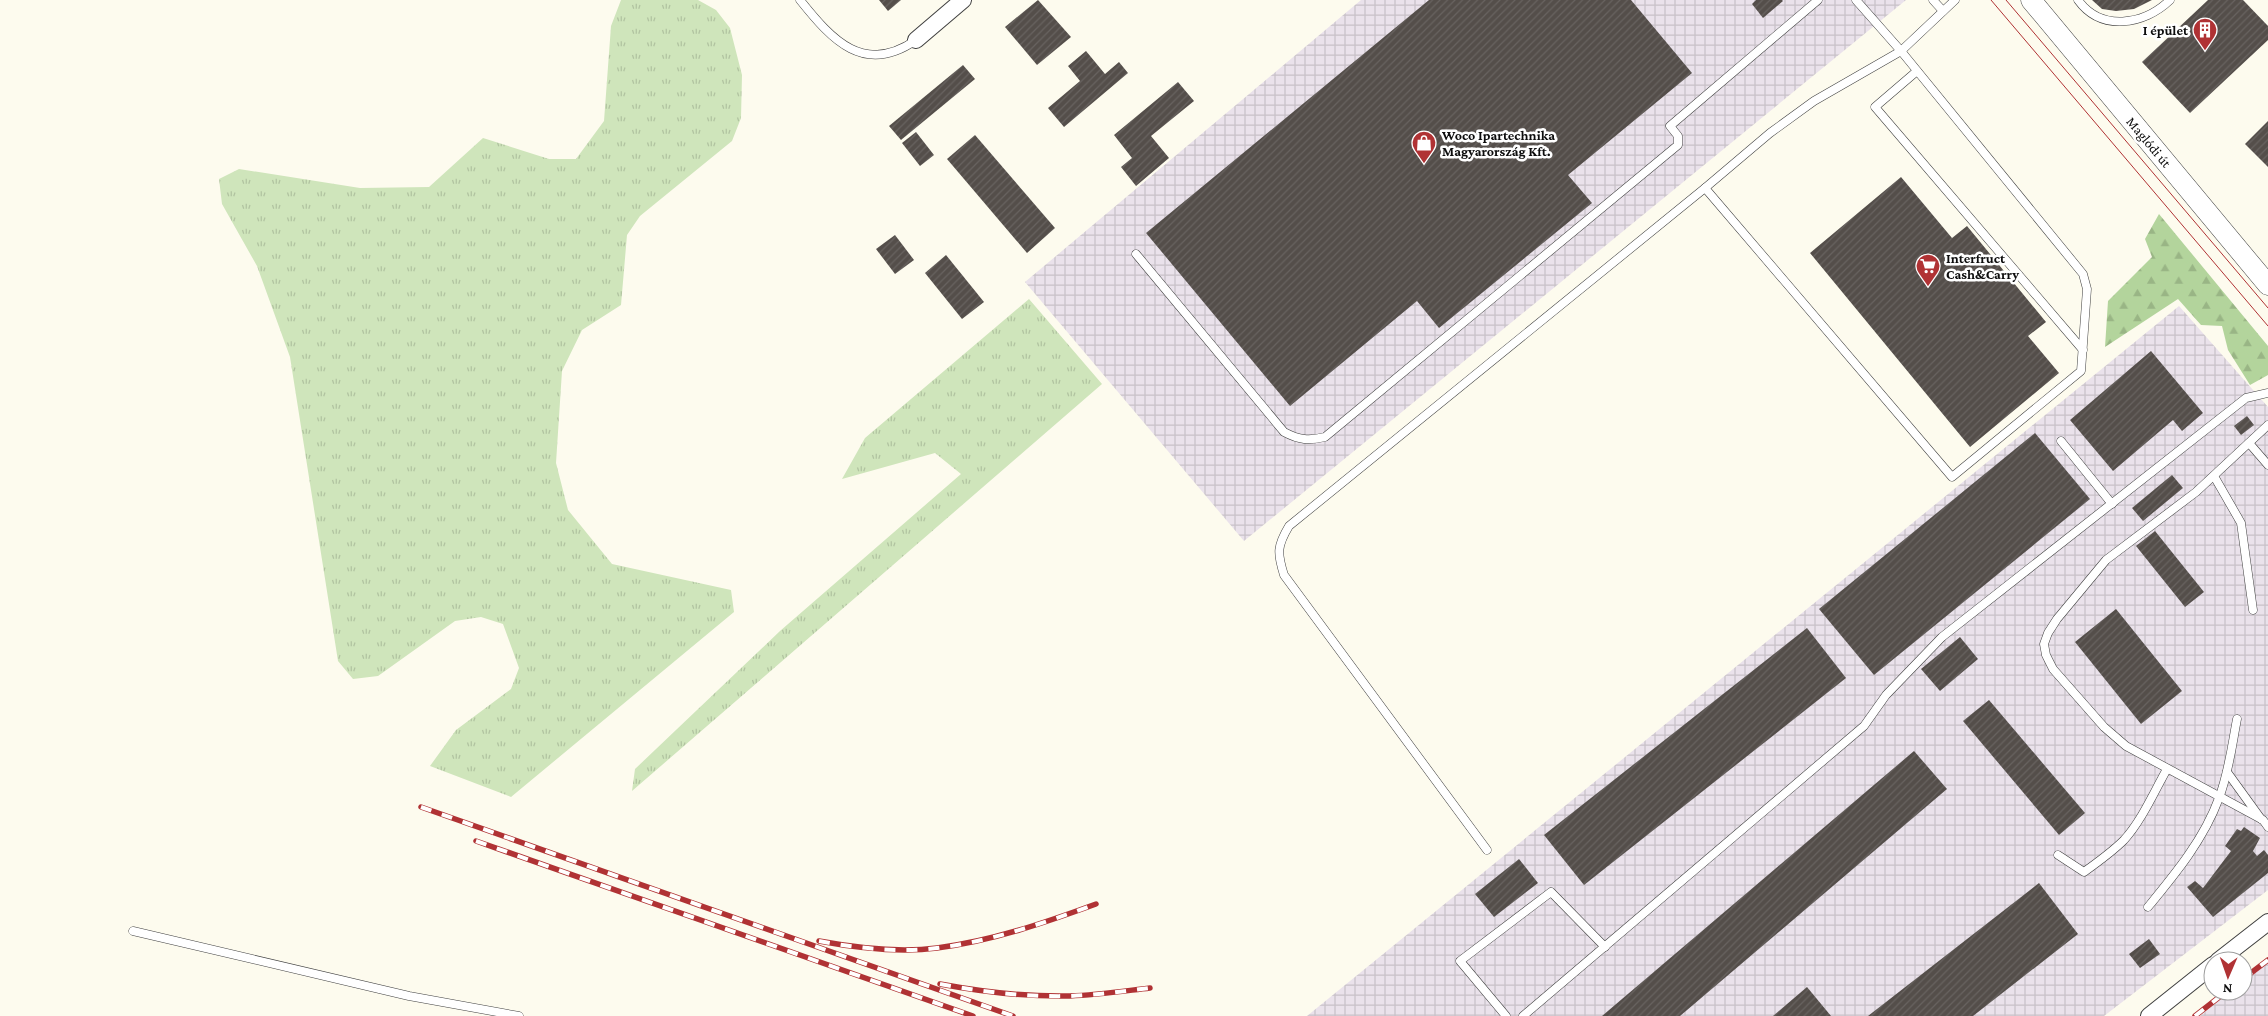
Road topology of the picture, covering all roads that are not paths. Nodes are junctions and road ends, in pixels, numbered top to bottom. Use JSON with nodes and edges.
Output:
{"nodes":[{"id":1,"x":800,"y":0,"type":"edge"},
{"id":2,"x":963,"y":0,"type":"edge"},
{"id":3,"x":1818,"y":0,"type":"edge"},
{"id":4,"x":1856,"y":0,"type":"edge"},
{"id":5,"x":1933,"y":0,"type":"edge"},
{"id":6,"x":1955,"y":0,"type":"edge"},
{"id":7,"x":2031,"y":0,"type":"edge"},
{"id":8,"x":2078,"y":0,"type":"edge"},
{"id":9,"x":2170,"y":0,"type":"edge"},
{"id":10,"x":1943,"y":12,"type":"junction"},
{"id":11,"x":916,"y":40,"type":"joint"},
{"id":12,"x":1901,"y":51,"type":"junction"},
{"id":13,"x":1917,"y":70,"type":"junction"},
{"id":14,"x":1705,"y":188,"type":"junction"},
{"id":15,"x":1136,"y":254,"type":"dead end"},
{"id":16,"x":2268,"y":285,"type":"edge"},
{"id":17,"x":2083,"y":350,"type":"junction"},
{"id":18,"x":2268,"y":393,"type":"edge"},
{"id":19,"x":2268,"y":425,"type":"edge"},
{"id":20,"x":2061,"y":441,"type":"dead end"},
{"id":21,"x":2249,"y":443,"type":"junction"},
{"id":22,"x":2268,"y":465,"type":"edge"},
{"id":23,"x":2214,"y":476,"type":"junction"},
{"id":24,"x":2112,"y":504,"type":"junction"},
{"id":25,"x":2253,"y":610,"type":"dead end"},
{"id":26,"x":2237,"y":719,"type":"dead end"},
{"id":27,"x":2166,"y":769,"type":"junction"},
{"id":28,"x":2227,"y":772,"type":"junction"},
{"id":29,"x":2220,"y":797,"type":"junction"},
{"id":30,"x":2263,"y":820,"type":"junction"},
{"id":31,"x":2268,"y":827,"type":"edge"},
{"id":32,"x":1487,"y":850,"type":"dead end"},
{"id":33,"x":2058,"y":855,"type":"dead end"},
{"id":34,"x":2148,"y":907,"type":"dead end"},
{"id":35,"x":2268,"y":922,"type":"edge"},
{"id":36,"x":133,"y":931,"type":"dead end"},
{"id":37,"x":1605,"y":947,"type":"junction"},
{"id":38,"x":2231,"y":951,"type":"edge"},
{"id":39,"x":2203,"y":973,"type":"edge"},
{"id":40,"x":519,"y":1016,"type":"edge"},
{"id":41,"x":1506,"y":1016,"type":"edge"},
{"id":42,"x":1522,"y":1016,"type":"edge"},
{"id":43,"x":2148,"y":1016,"type":"edge"}],
"edges":[{"from":1,"to":11,"type":"lane"},
{"from":2,"to":11,"type":"street"},
{"from":3,"to":15,"type":"lane"},
{"from":4,"to":12,"type":"lane"},
{"from":5,"to":10,"type":"lane"},
{"from":6,"to":10,"type":"lane"},
{"from":7,"to":16,"type":"street","name":"Maglódi út"},
{"from":8,"to":9,"type":"lane"},
{"from":10,"to":12,"type":"lane"},
{"from":12,"to":13,"type":"lane"},
{"from":12,"to":14,"type":"lane"},
{"from":13,"to":17,"type":"lane"},
{"from":13,"to":17,"type":"lane"},
{"from":14,"to":17,"type":"lane"},
{"from":14,"to":32,"type":"lane"},
{"from":18,"to":24,"type":"lane"},
{"from":19,"to":21,"type":"lane"},
{"from":20,"to":24,"type":"lane"},
{"from":21,"to":22,"type":"lane"},
{"from":21,"to":23,"type":"lane"},
{"from":23,"to":25,"type":"lane"},
{"from":23,"to":27,"type":"lane"},
{"from":24,"to":37,"type":"lane"},
{"from":26,"to":28,"type":"lane"},
{"from":27,"to":29,"type":"lane"},
{"from":27,"to":33,"type":"lane"},
{"from":28,"to":29,"type":"lane"},
{"from":28,"to":30,"type":"lane"},
{"from":29,"to":30,"type":"lane"},
{"from":29,"to":34,"type":"lane"},
{"from":30,"to":31,"type":"lane"},
{"from":35,"to":38,"type":"street"},
{"from":36,"to":40,"type":"lane"},
{"from":37,"to":41,"type":"lane"},
{"from":37,"to":42,"type":"lane"},
{"from":39,"to":43,"type":"street"}]}
